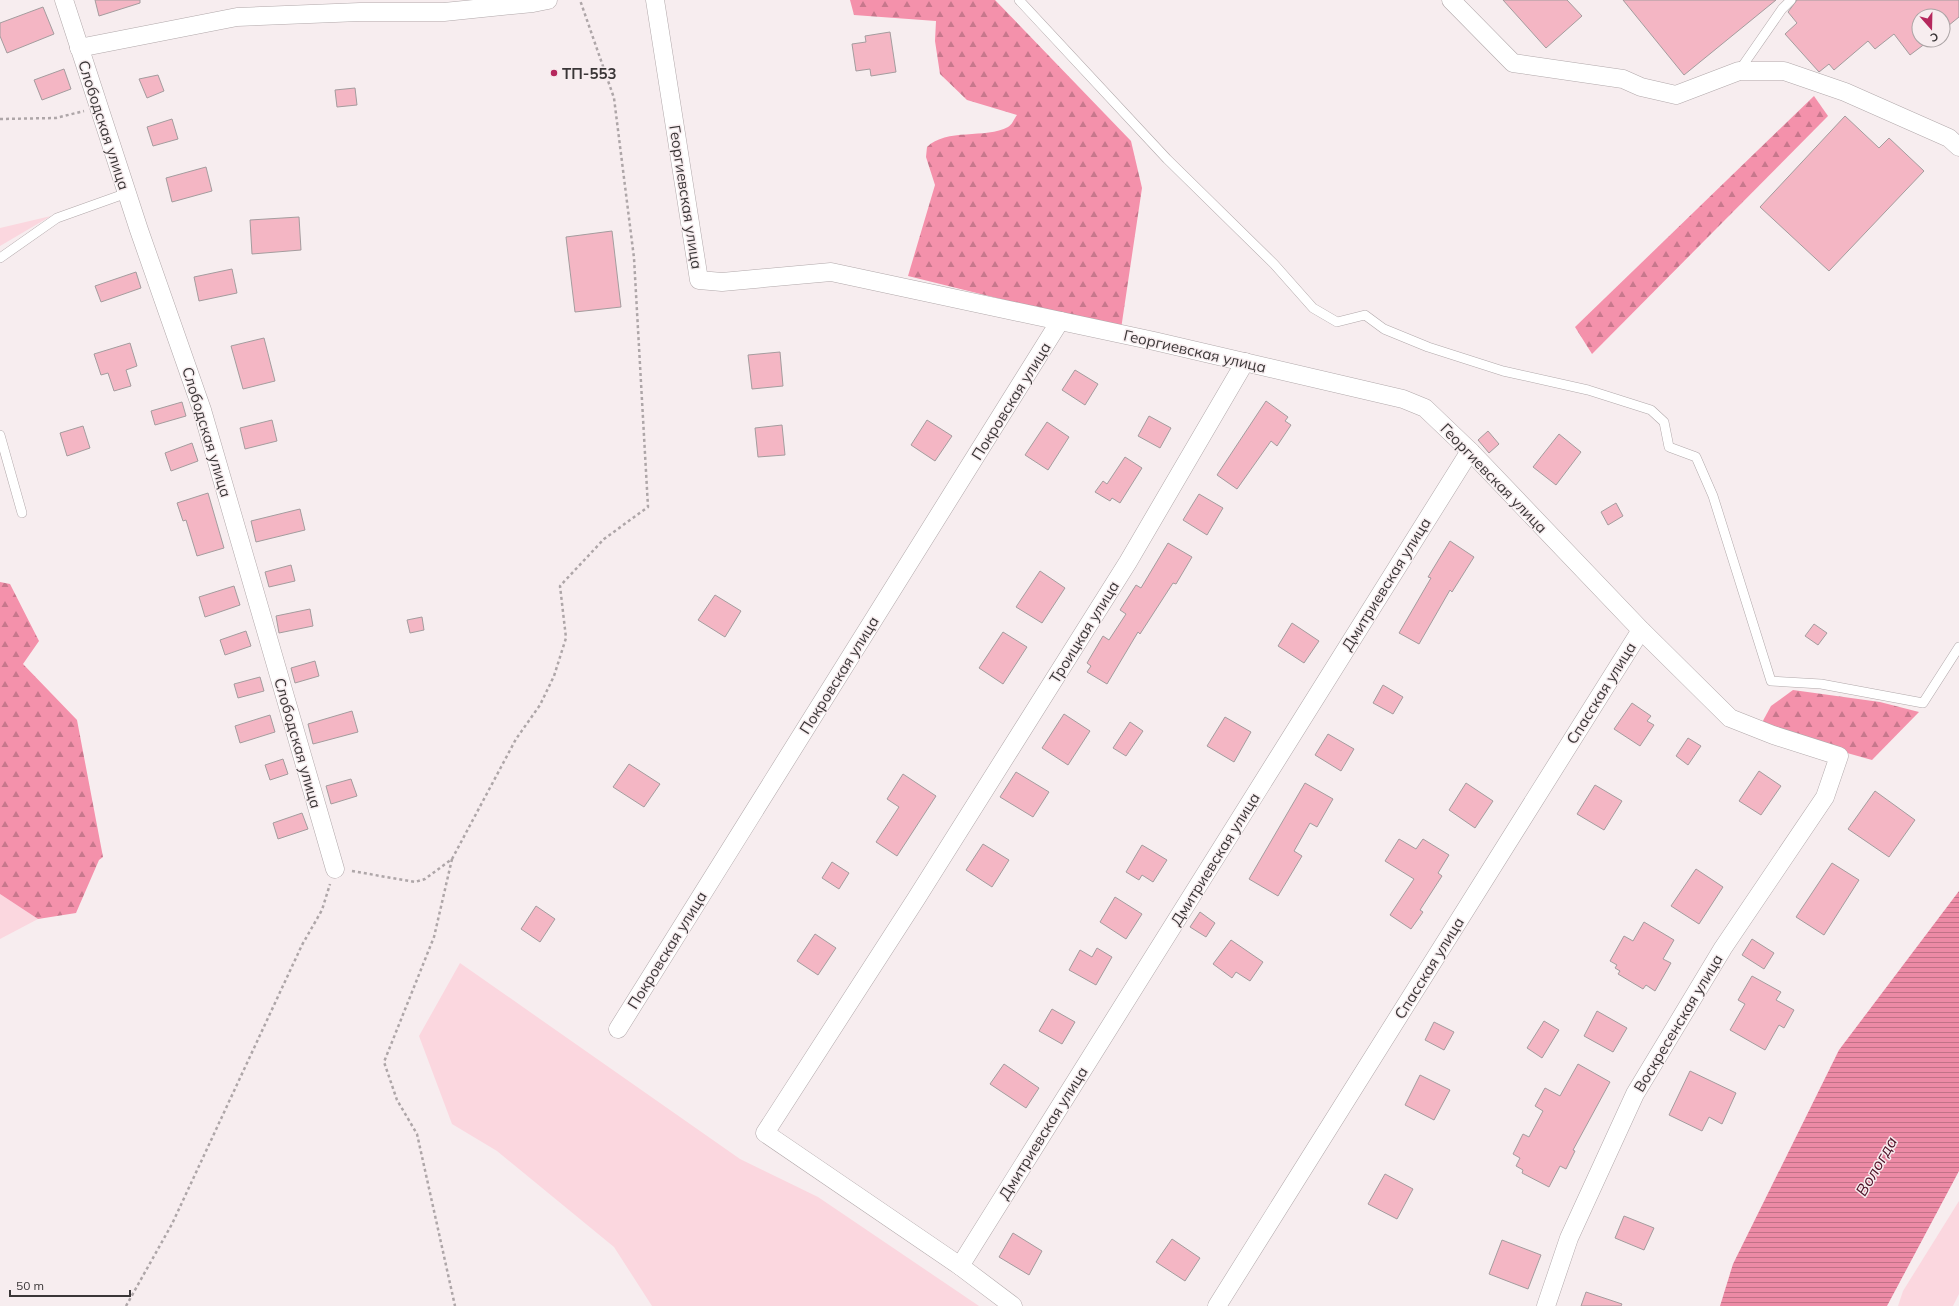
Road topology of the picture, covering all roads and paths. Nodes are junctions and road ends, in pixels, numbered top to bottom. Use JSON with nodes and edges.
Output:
{"nodes":[{"id":1,"x":64,"y":0,"type":"edge"},
{"id":2,"x":548,"y":0,"type":"edge"},
{"id":3,"x":580,"y":0,"type":"edge"},
{"id":4,"x":655,"y":0,"type":"edge"},
{"id":5,"x":1019,"y":0,"type":"edge"},
{"id":6,"x":1451,"y":0,"type":"edge"},
{"id":7,"x":1791,"y":0,"type":"edge"},
{"id":8,"x":79,"y":48,"type":"junction"},
{"id":9,"x":1739,"y":71,"type":"junction"},
{"id":10,"x":98,"y":107,"type":"junction"},
{"id":11,"x":0,"y":118,"type":"edge"},
{"id":12,"x":1959,"y":147,"type":"edge"},
{"id":13,"x":127,"y":193,"type":"junction"},
{"id":14,"x":0,"y":258,"type":"edge"},
{"id":15,"x":1060,"y":321,"type":"junction"},
{"id":16,"x":1245,"y":362,"type":"junction"},
{"id":17,"x":0,"y":435,"type":"edge"},
{"id":18,"x":1470,"y":451,"type":"junction"},
{"id":19,"x":22,"y":513,"type":"dead end"},
{"id":20,"x":1641,"y":630,"type":"junction"},
{"id":21,"x":1959,"y":647,"type":"edge"},
{"id":22,"x":1839,"y":756,"type":"joint"},
{"id":23,"x":452,"y":859,"type":"junction"},
{"id":24,"x":335,"y":868,"type":"junction"},
{"id":25,"x":618,"y":1029,"type":"dead end"},
{"id":26,"x":960,"y":1266,"type":"junction"},
{"id":27,"x":126,"y":1306,"type":"edge"},
{"id":28,"x":455,"y":1306,"type":"edge"},
{"id":29,"x":1013,"y":1306,"type":"edge"},
{"id":30,"x":1217,"y":1306,"type":"edge"},
{"id":31,"x":1546,"y":1306,"type":"edge"}],
"edges":[{"from":1,"to":8,"type":"street","name":"Слободская улица"},
{"from":2,"to":8,"type":"street"},
{"from":3,"to":23,"type":"path"},
{"from":4,"to":15,"type":"street","name":"Георгиевская улица"},
{"from":5,"to":21,"type":"lane"},
{"from":6,"to":9,"type":"street"},
{"from":7,"to":9,"type":"lane"},
{"from":8,"to":10,"type":"street","name":"Слободская улица"},
{"from":9,"to":12,"type":"street"},
{"from":10,"to":11,"type":"path"},
{"from":10,"to":13,"type":"street","name":"Слободская улица"},
{"from":13,"to":14,"type":"lane"},
{"from":13,"to":24,"type":"street","name":"Слободская улица"},
{"from":15,"to":16,"type":"street","name":"Георгиевская улица"},
{"from":15,"to":25,"type":"street","name":"Покровская улица"},
{"from":16,"to":18,"type":"street","name":"Георгиевская улица"},
{"from":16,"to":26,"type":"street","name":"Троицкая улица"},
{"from":17,"to":19,"type":"lane"},
{"from":18,"to":20,"type":"street","name":"Георгиевская улица"},
{"from":18,"to":26,"type":"street","name":"Дмитриевская улица"},
{"from":20,"to":22,"type":"street","name":"Георгиевская улица"},
{"from":20,"to":30,"type":"street","name":"Спасская улица"},
{"from":22,"to":31,"type":"street","name":"Воскресенская улица"},
{"from":23,"to":24,"type":"path"},
{"from":23,"to":28,"type":"path"},
{"from":24,"to":27,"type":"path"},
{"from":26,"to":29,"type":"street"}]}
